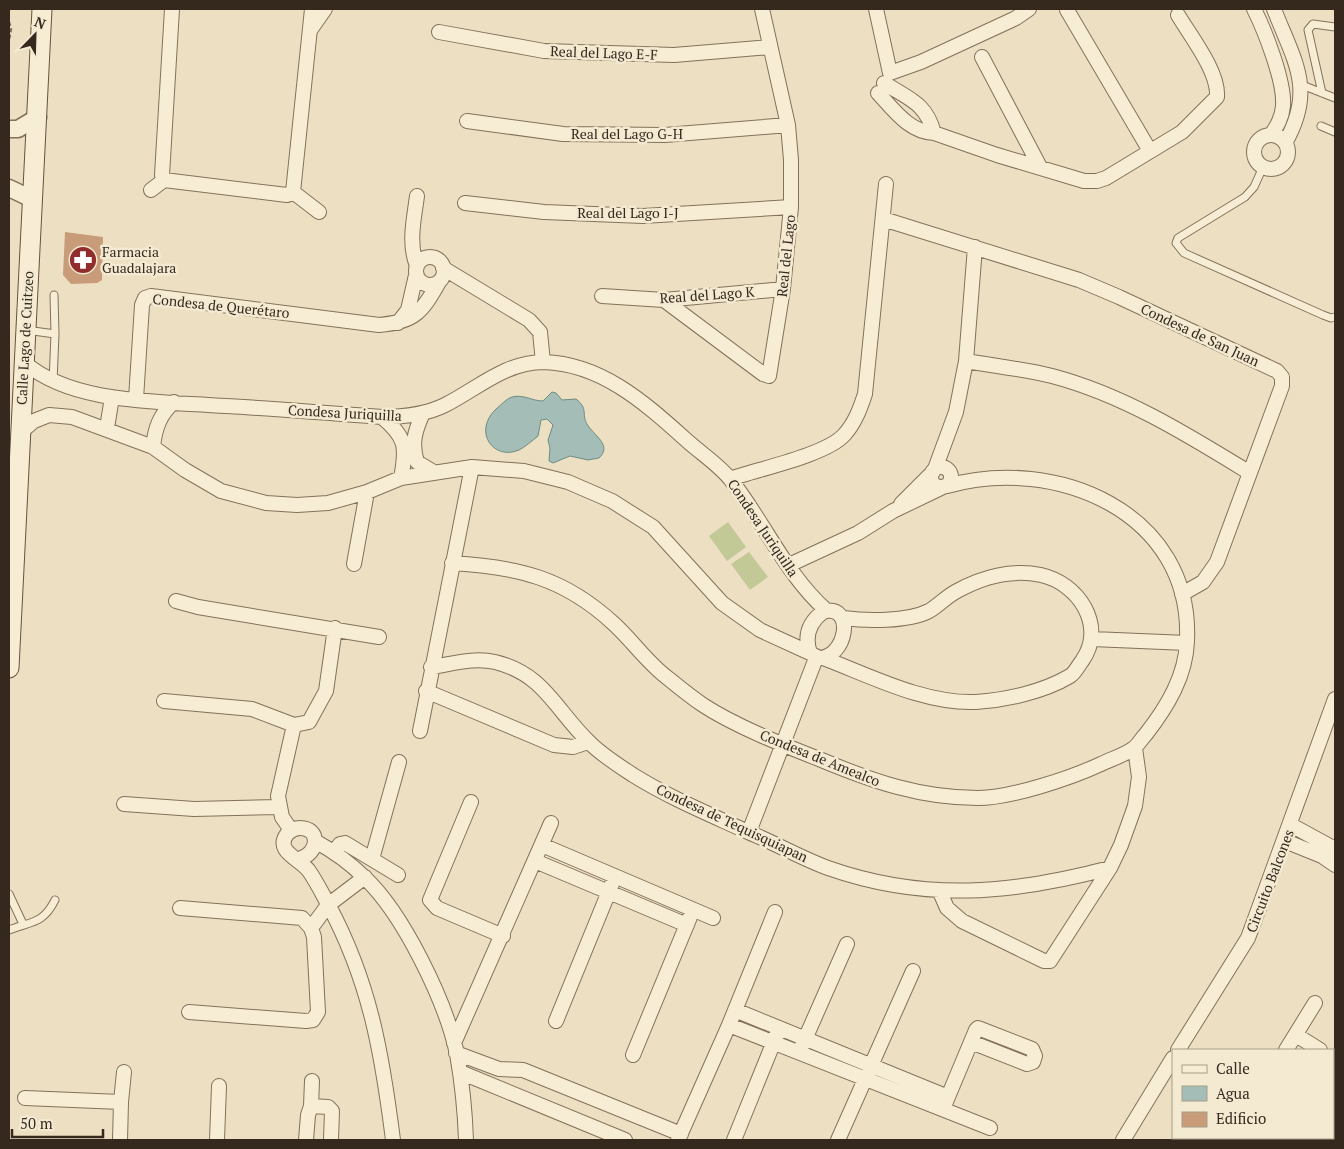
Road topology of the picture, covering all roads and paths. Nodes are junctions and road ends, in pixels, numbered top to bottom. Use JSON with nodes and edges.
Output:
{"nodes":[{"id":1,"x":42,"y":9,"type":"edge"},
{"id":2,"x":172,"y":9,"type":"edge"},
{"id":3,"x":312,"y":9,"type":"edge"},
{"id":4,"x":325,"y":9,"type":"edge"},
{"id":5,"x":762,"y":9,"type":"edge"},
{"id":6,"x":876,"y":9,"type":"edge"},
{"id":7,"x":1029,"y":9,"type":"edge"},
{"id":8,"x":1254,"y":9,"type":"edge"},
{"id":9,"x":1274,"y":9,"type":"edge"},
{"id":10,"x":1067,"y":10,"type":"dead end"},
{"id":11,"x":1178,"y":15,"type":"dead end"},
{"id":12,"x":9,"y":22,"type":"edge"},
{"id":13,"x":1335,"y":27,"type":"edge"},
{"id":14,"x":311,"y":29,"type":"junction"},
{"id":15,"x":439,"y":32,"type":"dead end"},
{"id":16,"x":9,"y":40,"type":"edge"},
{"id":17,"x":770,"y":47,"type":"junction"},
{"id":18,"x":982,"y":57,"type":"dead end"},
{"id":19,"x":1302,"y":85,"type":"junction"},
{"id":20,"x":882,"y":86,"type":"junction"},
{"id":21,"x":1322,"y":93,"type":"junction"},
{"id":22,"x":1335,"y":98,"type":"edge"},
{"id":23,"x":38,"y":117,"type":"junction"},
{"id":24,"x":467,"y":121,"type":"dead end"},
{"id":25,"x":788,"y":125,"type":"junction"},
{"id":26,"x":1321,"y":126,"type":"dead end"},
{"id":27,"x":9,"y":129,"type":"edge"},
{"id":28,"x":1335,"y":132,"type":"edge"},
{"id":29,"x":934,"y":133,"type":"junction"},
{"id":30,"x":1271,"y":135,"type":"junction"},
{"id":31,"x":1285,"y":143,"type":"junction"},
{"id":32,"x":1150,"y":151,"type":"junction"},
{"id":33,"x":1040,"y":167,"type":"junction"},
{"id":34,"x":1263,"y":167,"type":"junction"},
{"id":35,"x":164,"y":180,"type":"junction"},
{"id":36,"x":886,"y":184,"type":"dead end"},
{"id":37,"x":9,"y":188,"type":"edge"},
{"id":38,"x":151,"y":190,"type":"dead end"},
{"id":39,"x":293,"y":192,"type":"junction"},
{"id":40,"x":417,"y":196,"type":"dead end"},
{"id":41,"x":32,"y":199,"type":"junction"},
{"id":42,"x":465,"y":203,"type":"dead end"},
{"id":43,"x":791,"y":207,"type":"junction"},
{"id":44,"x":319,"y":212,"type":"dead end"},
{"id":45,"x":883,"y":218,"type":"junction"},
{"id":46,"x":412,"y":234,"type":"junction"},
{"id":47,"x":975,"y":247,"type":"junction"},
{"id":48,"x":432,"y":258,"type":"junction"},
{"id":49,"x":443,"y":268,"type":"junction"},
{"id":50,"x":417,"y":271,"type":"junction"},
{"id":51,"x":439,"y":282,"type":"junction"},
{"id":52,"x":783,"y":289,"type":"junction"},
{"id":53,"x":54,"y":295,"type":"dead end"},
{"id":54,"x":602,"y":296,"type":"dead end"},
{"id":55,"x":664,"y":300,"type":"junction"},
{"id":56,"x":1335,"y":317,"type":"edge"},
{"id":57,"x":398,"y":324,"type":"junction"},
{"id":58,"x":26,"y":330,"type":"junction"},
{"id":59,"x":55,"y":334,"type":"junction"},
{"id":60,"x":966,"y":361,"type":"junction"},
{"id":61,"x":543,"y":362,"type":"junction"},
{"id":62,"x":24,"y":363,"type":"junction"},
{"id":63,"x":53,"y":382,"type":"junction"},
{"id":64,"x":112,"y":397,"type":"junction"},
{"id":65,"x":136,"y":399,"type":"junction"},
{"id":66,"x":174,"y":402,"type":"junction"},
{"id":67,"x":423,"y":413,"type":"junction"},
{"id":68,"x":382,"y":417,"type":"junction"},
{"id":69,"x":106,"y":428,"type":"junction"},
{"id":70,"x":21,"y":432,"type":"junction"},
{"id":71,"x":154,"y":447,"type":"junction"},
{"id":72,"x":472,"y":467,"type":"junction"},
{"id":73,"x":940,"y":470,"type":"junction"},
{"id":74,"x":432,"y":471,"type":"junction"},
{"id":75,"x":1250,"y":474,"type":"junction"},
{"id":76,"x":401,"y":478,"type":"junction"},
{"id":77,"x":730,"y":478,"type":"junction"},
{"id":78,"x":974,"y":478,"type":"junction"},
{"id":79,"x":945,"y":487,"type":"junction"},
{"id":80,"x":368,"y":492,"type":"junction"},
{"id":81,"x":893,"y":511,"type":"junction"},
{"id":82,"x":452,"y":563,"type":"junction"},
{"id":83,"x":354,"y":564,"type":"dead end"},
{"id":84,"x":789,"y":565,"type":"junction"},
{"id":85,"x":1182,"y":594,"type":"junction"},
{"id":86,"x":176,"y":601,"type":"dead end"},
{"id":87,"x":827,"y":611,"type":"junction"},
{"id":88,"x":843,"y":618,"type":"junction"},
{"id":89,"x":335,"y":628,"type":"junction"},
{"id":90,"x":379,"y":637,"type":"dead end"},
{"id":91,"x":1092,"y":639,"type":"junction"},
{"id":92,"x":1188,"y":643,"type":"junction"},
{"id":93,"x":816,"y":656,"type":"junction"},
{"id":94,"x":431,"y":667,"type":"junction"},
{"id":95,"x":9,"y":668,"type":"edge"},
{"id":96,"x":426,"y":691,"type":"junction"},
{"id":97,"x":1335,"y":698,"type":"edge"},
{"id":98,"x":164,"y":701,"type":"dead end"},
{"id":99,"x":294,"y":725,"type":"junction"},
{"id":100,"x":420,"y":731,"type":"dead end"},
{"id":101,"x":588,"y":742,"type":"junction"},
{"id":102,"x":783,"y":745,"type":"junction"},
{"id":103,"x":1135,"y":748,"type":"junction"},
{"id":104,"x":399,"y":762,"type":"dead end"},
{"id":105,"x":471,"y":802,"type":"dead end"},
{"id":106,"x":124,"y":804,"type":"dead end"},
{"id":107,"x":279,"y":807,"type":"junction"},
{"id":108,"x":551,"y":823,"type":"dead end"},
{"id":109,"x":1291,"y":825,"type":"junction"},
{"id":110,"x":291,"y":830,"type":"junction"},
{"id":111,"x":748,"y":832,"type":"junction"},
{"id":112,"x":316,"y":841,"type":"junction"},
{"id":113,"x":1285,"y":841,"type":"junction"},
{"id":114,"x":542,"y":846,"type":"junction"},
{"id":115,"x":1335,"y":849,"type":"edge"},
{"id":116,"x":334,"y":852,"type":"junction"},
{"id":117,"x":372,"y":859,"type":"junction"},
{"id":118,"x":300,"y":860,"type":"junction"},
{"id":119,"x":535,"y":861,"type":"junction"},
{"id":120,"x":1335,"y":865,"type":"edge"},
{"id":121,"x":1110,"y":868,"type":"junction"},
{"id":122,"x":398,"y":875,"type":"dead end"},
{"id":123,"x":365,"y":877,"type":"junction"},
{"id":124,"x":616,"y":877,"type":"junction"},
{"id":125,"x":609,"y":892,"type":"junction"},
{"id":126,"x":940,"y":892,"type":"junction"},
{"id":127,"x":9,"y":894,"type":"edge"},
{"id":128,"x":55,"y":900,"type":"dead end"},
{"id":129,"x":328,"y":905,"type":"junction"},
{"id":130,"x":180,"y":908,"type":"dead end"},
{"id":131,"x":694,"y":910,"type":"junction"},
{"id":132,"x":775,"y":912,"type":"dead end"},
{"id":133,"x":713,"y":918,"type":"dead end"},
{"id":134,"x":23,"y":924,"type":"junction"},
{"id":135,"x":687,"y":924,"type":"junction"},
{"id":136,"x":311,"y":928,"type":"junction"},
{"id":137,"x":9,"y":930,"type":"edge"},
{"id":138,"x":503,"y":936,"type":"junction"},
{"id":139,"x":847,"y":944,"type":"dead end"},
{"id":140,"x":913,"y":971,"type":"dead end"},
{"id":141,"x":1315,"y":1003,"type":"dead end"},
{"id":142,"x":735,"y":1010,"type":"junction"},
{"id":143,"x":189,"y":1012,"type":"dead end"},
{"id":144,"x":556,"y":1021,"type":"dead end"},
{"id":145,"x":729,"y":1025,"type":"junction"},
{"id":146,"x":780,"y":1028,"type":"junction"},
{"id":147,"x":1296,"y":1035,"type":"junction"},
{"id":148,"x":805,"y":1039,"type":"junction"},
{"id":149,"x":971,"y":1042,"type":"dead end"},
{"id":150,"x":774,"y":1043,"type":"junction"},
{"id":151,"x":455,"y":1048,"type":"junction"},
{"id":152,"x":1180,"y":1049,"type":"edge"},
{"id":153,"x":1287,"y":1049,"type":"edge"},
{"id":154,"x":1318,"y":1049,"type":"edge"},
{"id":155,"x":799,"y":1052,"type":"junction"},
{"id":156,"x":633,"y":1055,"type":"dead end"},
{"id":157,"x":1172,"y":1063,"type":"edge"},
{"id":158,"x":871,"y":1065,"type":"junction"},
{"id":159,"x":523,"y":1070,"type":"junction"},
{"id":160,"x":124,"y":1072,"type":"dead end"},
{"id":161,"x":460,"y":1072,"type":"junction"},
{"id":162,"x":865,"y":1078,"type":"junction"},
{"id":163,"x":312,"y":1081,"type":"dead end"},
{"id":164,"x":219,"y":1086,"type":"dead end"},
{"id":165,"x":512,"y":1094,"type":"junction"},
{"id":166,"x":25,"y":1098,"type":"dead end"},
{"id":167,"x":121,"y":1102,"type":"junction"},
{"id":168,"x":945,"y":1103,"type":"junction"},
{"id":169,"x":311,"y":1106,"type":"junction"},
{"id":170,"x":990,"y":1128,"type":"dead end"},
{"id":171,"x":680,"y":1137,"type":"edge"},
{"id":172,"x":120,"y":1140,"type":"edge"},
{"id":173,"x":217,"y":1140,"type":"edge"},
{"id":174,"x":306,"y":1140,"type":"edge"},
{"id":175,"x":331,"y":1140,"type":"edge"},
{"id":176,"x":393,"y":1140,"type":"edge"},
{"id":177,"x":466,"y":1140,"type":"edge"},
{"id":178,"x":625,"y":1140,"type":"edge"},
{"id":179,"x":734,"y":1140,"type":"edge"},
{"id":180,"x":838,"y":1140,"type":"edge"},
{"id":181,"x":1123,"y":1140,"type":"edge"}],
"edges":[{"from":1,"to":23,"type":"main road","name":"Calle Lago de Cuitzeo"},
{"from":2,"to":35,"type":"street"},
{"from":3,"to":14,"type":"street"},
{"from":4,"to":14,"type":"street"},
{"from":5,"to":17,"type":"street","name":"Real del Lago"},
{"from":6,"to":20,"type":"street"},
{"from":7,"to":20,"type":"street"},
{"from":8,"to":30,"type":"street"},
{"from":9,"to":19,"type":"street"},
{"from":10,"to":32,"type":"street"},
{"from":11,"to":32,"type":"street"},
{"from":12,"to":16,"type":"path"},
{"from":13,"to":21,"type":"lane"},
{"from":14,"to":39,"type":"street"},
{"from":15,"to":17,"type":"street","name":"Real del Lago E-F"},
{"from":17,"to":25,"type":"street","name":"Real del Lago"},
{"from":18,"to":33,"type":"street"},
{"from":19,"to":21,"type":"lane"},
{"from":19,"to":31,"type":"street"},
{"from":20,"to":29,"type":"street"},
{"from":20,"to":29,"type":"street"},
{"from":21,"to":22,"type":"lane"},
{"from":23,"to":27,"type":"street"},
{"from":23,"to":41,"type":"main road","name":"Calle Lago de Cuitzeo"},
{"from":24,"to":25,"type":"street","name":"Real del Lago G-H"},
{"from":25,"to":43,"type":"street","name":"Real del Lago"},
{"from":26,"to":28,"type":"lane"},
{"from":29,"to":33,"type":"street"},
{"from":30,"to":31,"type":"street"},
{"from":30,"to":34,"type":"street"},
{"from":31,"to":34,"type":"street"},
{"from":32,"to":33,"type":"street"},
{"from":34,"to":56,"type":"lane"},
{"from":35,"to":38,"type":"street"},
{"from":35,"to":39,"type":"street"},
{"from":36,"to":45,"type":"street"},
{"from":37,"to":41,"type":"street"},
{"from":39,"to":44,"type":"street"},
{"from":40,"to":46,"type":"street"},
{"from":41,"to":58,"type":"main road","name":"Calle Lago de Cuitzeo"},
{"from":42,"to":43,"type":"street","name":"Real del Lago I-J"},
{"from":43,"to":52,"type":"street","name":"Real del Lago"},
{"from":45,"to":47,"type":"street","name":"Condesa de San Juan"},
{"from":45,"to":77,"type":"street"},
{"from":46,"to":48,"type":"street"},
{"from":46,"to":50,"type":"street"},
{"from":47,"to":60,"type":"street"},
{"from":47,"to":75,"type":"street","name":"Condesa de San Juan"},
{"from":48,"to":49,"type":"street"},
{"from":48,"to":50,"type":"street"},
{"from":49,"to":51,"type":"street"},
{"from":49,"to":61,"type":"street"},
{"from":50,"to":51,"type":"street"},
{"from":50,"to":57,"type":"street"},
{"from":51,"to":57,"type":"street","name":"Condesa de Querétaro"},
{"from":52,"to":55,"type":"street","name":"Real del Lago K"},
{"from":52,"to":55,"type":"street","name":"Real del Lago"},
{"from":53,"to":59,"type":"lane"},
{"from":54,"to":55,"type":"street","name":"Real del Lago K"},
{"from":57,"to":65,"type":"street","name":"Condesa de Querétaro"},
{"from":58,"to":59,"type":"lane"},
{"from":58,"to":62,"type":"main road","name":"Calle Lago de Cuitzeo"},
{"from":59,"to":63,"type":"lane"},
{"from":60,"to":73,"type":"street"},
{"from":60,"to":75,"type":"street"},
{"from":61,"to":67,"type":"street","name":"Condesa Juriquilla"},
{"from":61,"to":77,"type":"street","name":"Condesa Juriquilla"},
{"from":62,"to":63,"type":"street","name":"Condesa Juriquilla"},
{"from":62,"to":70,"type":"main road","name":"Calle Lago de Cuitzeo"},
{"from":63,"to":64,"type":"street","name":"Condesa Juriquilla"},
{"from":64,"to":65,"type":"street","name":"Condesa Juriquilla"},
{"from":64,"to":69,"type":"street"},
{"from":65,"to":66,"type":"street","name":"Condesa Juriquilla"},
{"from":66,"to":68,"type":"street","name":"Condesa Juriquilla"},
{"from":66,"to":71,"type":"street"},
{"from":67,"to":68,"type":"street","name":"Condesa Juriquilla"},
{"from":67,"to":74,"type":"street"},
{"from":68,"to":76,"type":"street"},
{"from":69,"to":70,"type":"street"},
{"from":69,"to":71,"type":"street"},
{"from":70,"to":95,"type":"main road","name":"Calle Lago de Cuitzeo"},
{"from":71,"to":80,"type":"street"},
{"from":72,"to":74,"type":"street"},
{"from":72,"to":82,"type":"street"},
{"from":72,"to":93,"type":"street"},
{"from":73,"to":78,"type":"street"},
{"from":73,"to":79,"type":"street"},
{"from":73,"to":81,"type":"street","name":"Condesa de Amealco"},
{"from":74,"to":76,"type":"street"},
{"from":75,"to":85,"type":"street","name":"Condesa de San Juan"},
{"from":76,"to":80,"type":"street"},
{"from":77,"to":84,"type":"street","name":"Condesa Juriquilla"},
{"from":78,"to":79,"type":"street","name":"Condesa de Amealco"},
{"from":78,"to":85,"type":"street","name":"Condesa de Amealco"},
{"from":79,"to":81,"type":"street","name":"Condesa de Amealco"},
{"from":80,"to":83,"type":"street"},
{"from":81,"to":84,"type":"street","name":"Condesa de Amealco"},
{"from":82,"to":94,"type":"street"},
{"from":82,"to":102,"type":"street","name":"Condesa de Amealco"},
{"from":84,"to":87,"type":"street","name":"Condesa Juriquilla"},
{"from":85,"to":92,"type":"street","name":"Condesa de Amealco"},
{"from":86,"to":89,"type":"street"},
{"from":87,"to":88,"type":"street","name":"Condesa Juriquilla"},
{"from":87,"to":93,"type":"street"},
{"from":88,"to":91,"type":"street","name":"Condesa Juriquilla"},
{"from":88,"to":93,"type":"street"},
{"from":89,"to":90,"type":"street"},
{"from":89,"to":99,"type":"street"},
{"from":91,"to":92,"type":"street"},
{"from":91,"to":93,"type":"street"},
{"from":92,"to":103,"type":"street","name":"Condesa de Amealco"},
{"from":93,"to":102,"type":"street"},
{"from":94,"to":96,"type":"street"},
{"from":94,"to":101,"type":"street","name":"Condesa de Tequisquiapan"},
{"from":96,"to":100,"type":"street"},
{"from":96,"to":101,"type":"street"},
{"from":97,"to":109,"type":"street","name":"Circuito Balcones"},
{"from":98,"to":99,"type":"street"},
{"from":99,"to":107,"type":"street"},
{"from":101,"to":111,"type":"street","name":"Condesa de Tequisquiapan"},
{"from":102,"to":103,"type":"street","name":"Condesa de Amealco"},
{"from":102,"to":111,"type":"street"},
{"from":103,"to":121,"type":"street"},
{"from":104,"to":117,"type":"street"},
{"from":105,"to":138,"type":"street"},
{"from":106,"to":107,"type":"street"},
{"from":107,"to":110,"type":"street"},
{"from":108,"to":114,"type":"street"},
{"from":109,"to":113,"type":"street","name":"Circuito Balcones"},
{"from":109,"to":115,"type":"street"},
{"from":110,"to":112,"type":"street"},
{"from":110,"to":118,"type":"street"},
{"from":111,"to":126,"type":"street","name":"Condesa de Tequisquiapan"},
{"from":112,"to":116,"type":"street"},
{"from":112,"to":118,"type":"street"},
{"from":113,"to":120,"type":"street"},
{"from":113,"to":152,"type":"street","name":"Circuito Balcones"},
{"from":114,"to":119,"type":"street"},
{"from":114,"to":124,"type":"street"},
{"from":116,"to":117,"type":"street"},
{"from":116,"to":123,"type":"street"},
{"from":117,"to":122,"type":"street"},
{"from":118,"to":129,"type":"street"},
{"from":119,"to":125,"type":"street"},
{"from":119,"to":138,"type":"street"},
{"from":121,"to":126,"type":"street","name":"Condesa de Tequisquiapan"},
{"from":121,"to":126,"type":"street"},
{"from":123,"to":129,"type":"street"},
{"from":123,"to":151,"type":"street"},
{"from":124,"to":125,"type":"street"},
{"from":124,"to":131,"type":"street"},
{"from":125,"to":135,"type":"street"},
{"from":125,"to":144,"type":"street"},
{"from":127,"to":134,"type":"lane"},
{"from":128,"to":134,"type":"lane"},
{"from":129,"to":136,"type":"street"},
{"from":129,"to":176,"type":"street"},
{"from":130,"to":136,"type":"street"},
{"from":131,"to":133,"type":"street"},
{"from":131,"to":135,"type":"street"},
{"from":132,"to":142,"type":"street"},
{"from":134,"to":137,"type":"lane"},
{"from":135,"to":156,"type":"street"},
{"from":136,"to":143,"type":"street"},
{"from":138,"to":151,"type":"street"},
{"from":139,"to":148,"type":"street"},
{"from":140,"to":158,"type":"street"},
{"from":141,"to":147,"type":"street"},
{"from":142,"to":145,"type":"street"},
{"from":142,"to":146,"type":"street"},
{"from":145,"to":150,"type":"street"},
{"from":145,"to":171,"type":"street"},
{"from":146,"to":148,"type":"street"},
{"from":146,"to":150,"type":"street"},
{"from":147,"to":153,"type":"street"},
{"from":147,"to":154,"type":"street"},
{"from":148,"to":155,"type":"street"},
{"from":148,"to":158,"type":"street"},
{"from":149,"to":168,"type":"street"},
{"from":150,"to":155,"type":"street"},
{"from":150,"to":179,"type":"street"},
{"from":151,"to":159,"type":"street"},
{"from":151,"to":161,"type":"street"},
{"from":155,"to":162,"type":"street"},
{"from":157,"to":181,"type":"street","name":"Circuito Balcones"},
{"from":158,"to":162,"type":"street"},
{"from":158,"to":168,"type":"street"},
{"from":159,"to":165,"type":"street"},
{"from":159,"to":171,"type":"street"},
{"from":160,"to":167,"type":"street"},
{"from":161,"to":165,"type":"street"},
{"from":161,"to":177,"type":"street"},
{"from":162,"to":168,"type":"street"},
{"from":162,"to":180,"type":"street"},
{"from":163,"to":169,"type":"street"},
{"from":164,"to":173,"type":"street"},
{"from":165,"to":178,"type":"street"},
{"from":166,"to":167,"type":"street"},
{"from":167,"to":172,"type":"street"},
{"from":168,"to":170,"type":"street"},
{"from":169,"to":174,"type":"street"},
{"from":169,"to":175,"type":"street"}]}
